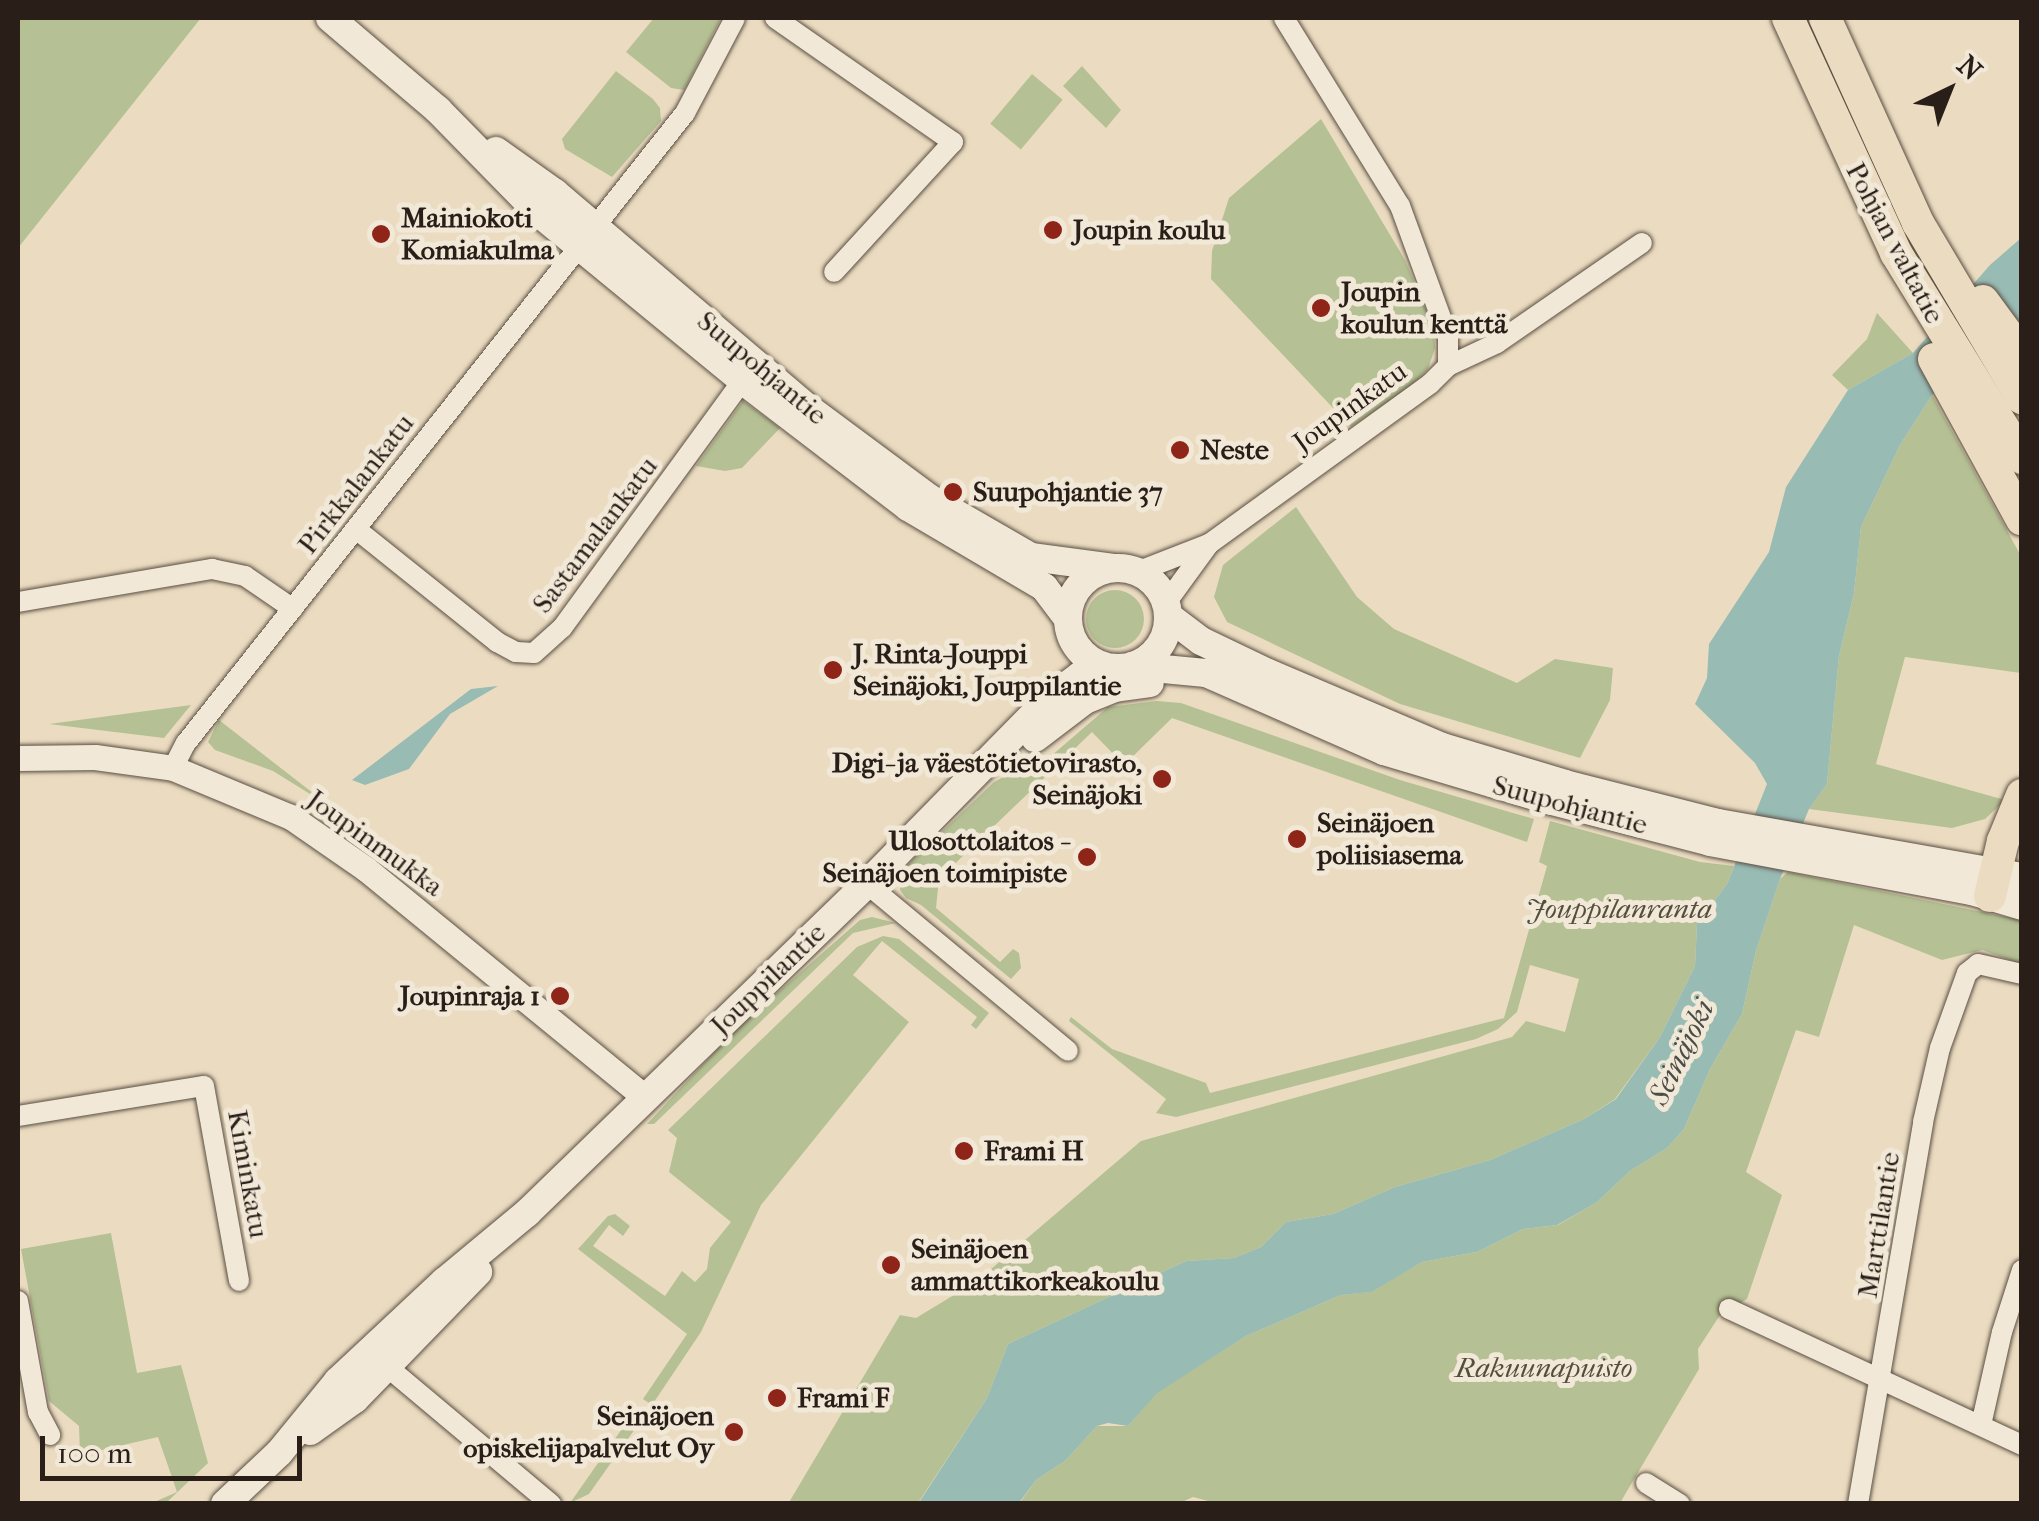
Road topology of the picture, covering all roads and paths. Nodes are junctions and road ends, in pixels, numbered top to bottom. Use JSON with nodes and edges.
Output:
{"nodes":[{"id":1,"x":330,"y":18,"type":"edge"},
{"id":2,"x":735,"y":18,"type":"edge"},
{"id":3,"x":775,"y":18,"type":"edge"},
{"id":4,"x":1284,"y":18,"type":"edge"},
{"id":5,"x":1788,"y":18,"type":"edge"},
{"id":6,"x":1825,"y":18,"type":"edge"},
{"id":7,"x":587,"y":236,"type":"junction"},
{"id":8,"x":1642,"y":243,"type":"dead end"},
{"id":9,"x":834,"y":272,"type":"dead end"},
{"id":10,"x":1929,"y":280,"type":"junction"},
{"id":11,"x":2022,"y":354,"type":"edge"},
{"id":12,"x":1448,"y":366,"type":"junction"},
{"id":13,"x":748,"y":372,"type":"junction"},
{"id":14,"x":2019,"y":395,"type":"edge"},
{"id":15,"x":1977,"y":414,"type":"junction"},
{"id":16,"x":2022,"y":458,"type":"edge"},
{"id":17,"x":2022,"y":520,"type":"edge"},
{"id":18,"x":356,"y":528,"type":"junction"},
{"id":19,"x":1209,"y":544,"type":"junction"},
{"id":20,"x":1126,"y":570,"type":"junction"},
{"id":21,"x":18,"y":602,"type":"edge"},
{"id":22,"x":292,"y":608,"type":"junction"},
{"id":23,"x":1167,"y":609,"type":"junction"},
{"id":24,"x":1068,"y":625,"type":"junction"},
{"id":25,"x":1119,"y":667,"type":"junction"},
{"id":26,"x":1255,"y":697,"type":"junction"},
{"id":27,"x":1048,"y":700,"type":"junction"},
{"id":28,"x":1001,"y":750,"type":"junction"},
{"id":29,"x":18,"y":758,"type":"edge"},
{"id":30,"x":174,"y":768,"type":"junction"},
{"id":31,"x":2022,"y":795,"type":"edge"},
{"id":32,"x":1714,"y":832,"type":"junction"},
{"id":33,"x":2011,"y":883,"type":"edge"},
{"id":34,"x":867,"y":884,"type":"junction"},
{"id":35,"x":2022,"y":974,"type":"edge"},
{"id":36,"x":1068,"y":1050,"type":"dead end"},
{"id":37,"x":645,"y":1097,"type":"junction"},
{"id":38,"x":18,"y":1116,"type":"edge"},
{"id":39,"x":2022,"y":1270,"type":"edge"},
{"id":40,"x":239,"y":1281,"type":"dead end"},
{"id":41,"x":18,"y":1301,"type":"edge"},
{"id":42,"x":1729,"y":1309,"type":"dead end"},
{"id":43,"x":378,"y":1360,"type":"junction"},
{"id":44,"x":1882,"y":1378,"type":"junction"},
{"id":45,"x":1981,"y":1425,"type":"junction"},
{"id":46,"x":50,"y":1436,"type":"dead end"},
{"id":47,"x":2022,"y":1445,"type":"edge"},
{"id":48,"x":1646,"y":1483,"type":"dead end"},
{"id":49,"x":225,"y":1504,"type":"edge"},
{"id":50,"x":551,"y":1504,"type":"edge"},
{"id":51,"x":1680,"y":1504,"type":"edge"},
{"id":52,"x":1858,"y":1504,"type":"edge"}],
"edges":[{"from":1,"to":7,"type":"main road","name":"Suupohjantie"},
{"from":2,"to":7,"type":"street","name":"Pirkkalankatu"},
{"from":3,"to":9,"type":"street"},
{"from":4,"to":12,"type":"street","name":"Joupinkatu"},
{"from":5,"to":10,"type":"highway","name":"Pohjan valtatie"},
{"from":6,"to":10,"type":"highway","name":"Pohjan valtatie"},
{"from":7,"to":13,"type":"main road","name":"Suupohjantie"},
{"from":7,"to":18,"type":"street","name":"Pirkkalankatu"},
{"from":8,"to":12,"type":"street"},
{"from":10,"to":11,"type":"highway"},
{"from":10,"to":14,"type":"highway","name":"Pohjan valtatie"},
{"from":10,"to":15,"type":"highway"},
{"from":12,"to":19,"type":"street","name":"Joupinkatu"},
{"from":13,"to":18,"type":"street","name":"Sastamalankatu"},
{"from":13,"to":20,"type":"main road","name":"Suupohjantie"},
{"from":13,"to":24,"type":"main road","name":"Suupohjantie"},
{"from":15,"to":16,"type":"highway"},
{"from":15,"to":17,"type":"highway"},
{"from":18,"to":22,"type":"street","name":"Pirkkalankatu"},
{"from":19,"to":20,"type":"street","name":"Joupinkatu"},
{"from":19,"to":23,"type":"street","name":"Joupinkatu"},
{"from":20,"to":23,"type":"main road"},
{"from":20,"to":24,"type":"main road"},
{"from":21,"to":22,"type":"street"},
{"from":22,"to":30,"type":"street","name":"Pirkkalankatu"},
{"from":23,"to":25,"type":"main road"},
{"from":23,"to":32,"type":"main road","name":"Suupohjantie"},
{"from":24,"to":25,"type":"main road"},
{"from":24,"to":27,"type":"main road","name":"Jouppilantie"},
{"from":25,"to":26,"type":"main road","name":"Suupohjantie"},
{"from":25,"to":27,"type":"main road","name":"Jouppilantie"},
{"from":26,"to":28,"type":"main road"},
{"from":26,"to":32,"type":"main road","name":"Suupohjantie"},
{"from":27,"to":28,"type":"main road","name":"Jouppilantie"},
{"from":28,"to":34,"type":"main road","name":"Jouppilantie"},
{"from":29,"to":30,"type":"street","name":"Joupinmukka"},
{"from":30,"to":37,"type":"street","name":"Joupinmukka"},
{"from":31,"to":33,"type":"highway"},
{"from":32,"to":33,"type":"main road","name":"Suupohjantie"},
{"from":34,"to":36,"type":"street"},
{"from":34,"to":37,"type":"main road","name":"Jouppilantie"},
{"from":35,"to":44,"type":"street","name":"Marttilantie"},
{"from":37,"to":43,"type":"main road","name":"Jouppilantie"},
{"from":38,"to":40,"type":"street","name":"Kiminkatu"},
{"from":39,"to":45,"type":"street"},
{"from":41,"to":46,"type":"street"},
{"from":42,"to":44,"type":"street"},
{"from":43,"to":49,"type":"main road","name":"Jouppilantie"},
{"from":43,"to":50,"type":"street"},
{"from":44,"to":45,"type":"street"},
{"from":44,"to":52,"type":"street","name":"Marttilantie"},
{"from":45,"to":47,"type":"street"},
{"from":48,"to":51,"type":"street"}]}
